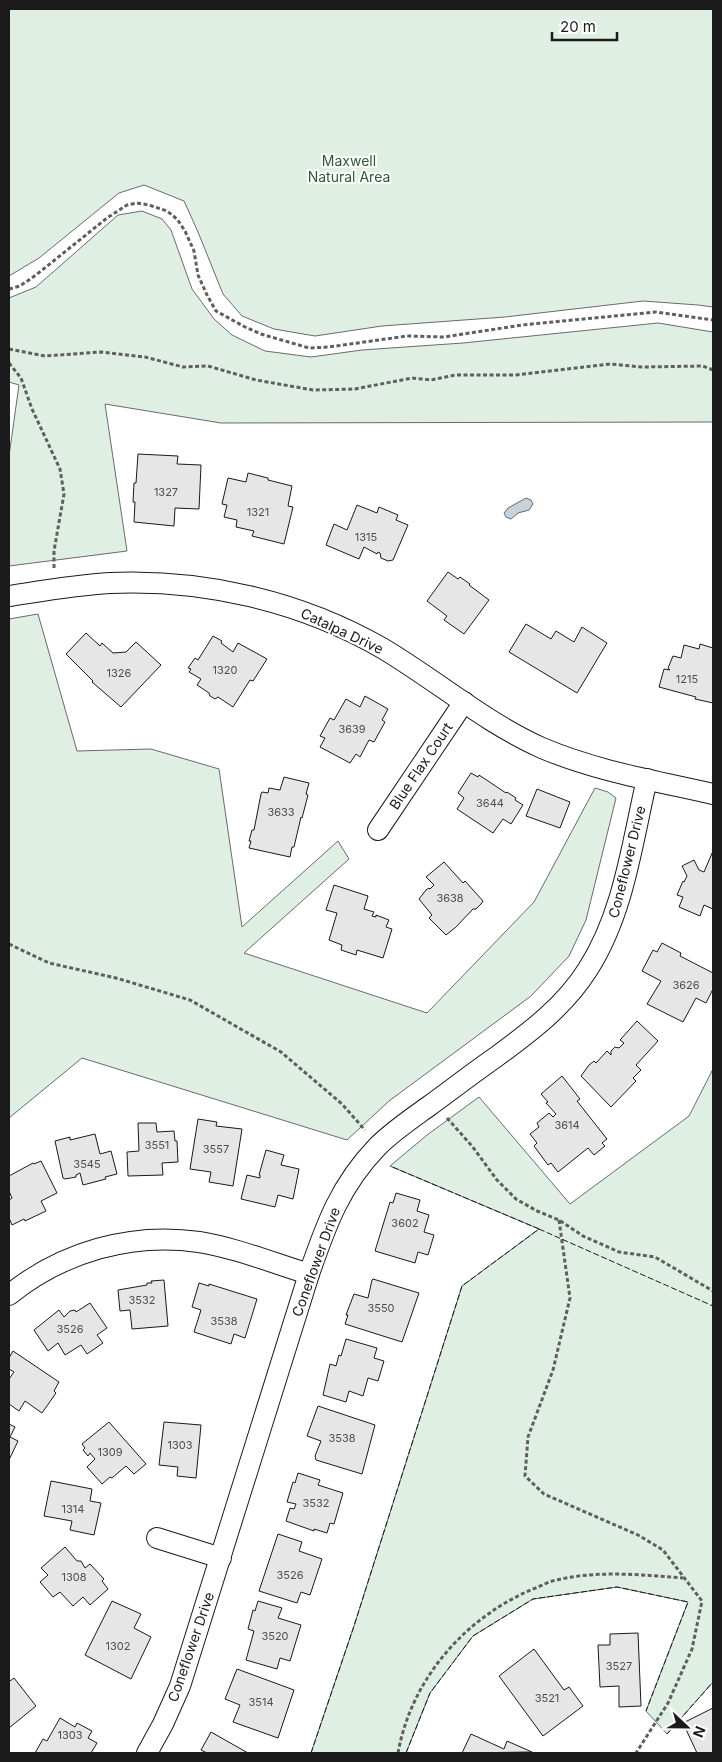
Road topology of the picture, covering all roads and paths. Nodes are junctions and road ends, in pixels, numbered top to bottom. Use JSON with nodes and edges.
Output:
{"nodes":[{"id":1,"x":9,"y":289,"type":"edge"},
{"id":2,"x":713,"y":320,"type":"edge"},
{"id":3,"x":9,"y":349,"type":"edge"},
{"id":4,"x":9,"y":362,"type":"edge"},
{"id":5,"x":713,"y":370,"type":"edge"},
{"id":6,"x":54,"y":589,"type":"junction"},
{"id":7,"x":9,"y":596,"type":"edge"},
{"id":8,"x":464,"y":702,"type":"junction"},
{"id":9,"x":647,"y":779,"type":"junction"},
{"id":10,"x":713,"y":794,"type":"edge"},
{"id":11,"x":378,"y":830,"type":"dead end"},
{"id":12,"x":9,"y":944,"type":"edge"},
{"id":13,"x":433,"y":1103,"type":"junction"},
{"id":14,"x":379,"y":1146,"type":"junction"},
{"id":15,"x":560,"y":1220,"type":"junction"},
{"id":16,"x":309,"y":1274,"type":"junction"},
{"id":17,"x":713,"y":1291,"type":"edge"},
{"id":18,"x":9,"y":1295,"type":"edge"},
{"id":19,"x":157,"y":1538,"type":"dead end"},
{"id":20,"x":220,"y":1558,"type":"junction"},
{"id":21,"x":684,"y":1578,"type":"junction"},
{"id":22,"x":147,"y":1753,"type":"edge"},
{"id":23,"x":398,"y":1753,"type":"edge"},
{"id":24,"x":636,"y":1753,"type":"edge"}],
"edges":[{"from":1,"to":2,"type":"path"},
{"from":3,"to":5,"type":"path"},
{"from":4,"to":6,"type":"path"},
{"from":6,"to":7,"type":"street","name":"Catalpa Drive"},
{"from":6,"to":8,"type":"street","name":"Catalpa Drive"},
{"from":8,"to":9,"type":"street","name":"Catalpa Drive"},
{"from":8,"to":11,"type":"street","name":"Blue Flax Court"},
{"from":9,"to":10,"type":"street","name":"Catalpa Drive"},
{"from":9,"to":13,"type":"street","name":"Coneflower Drive"},
{"from":12,"to":14,"type":"path"},
{"from":13,"to":14,"type":"street","name":"Coneflower Drive"},
{"from":13,"to":15,"type":"path"},
{"from":14,"to":16,"type":"street","name":"Coneflower Drive"},
{"from":15,"to":17,"type":"path"},
{"from":15,"to":21,"type":"path"},
{"from":16,"to":18,"type":"street"},
{"from":16,"to":20,"type":"street","name":"Coneflower Drive"},
{"from":19,"to":20,"type":"street"},
{"from":20,"to":22,"type":"street","name":"Coneflower Drive"},
{"from":21,"to":23,"type":"path"},
{"from":21,"to":24,"type":"path"}]}
